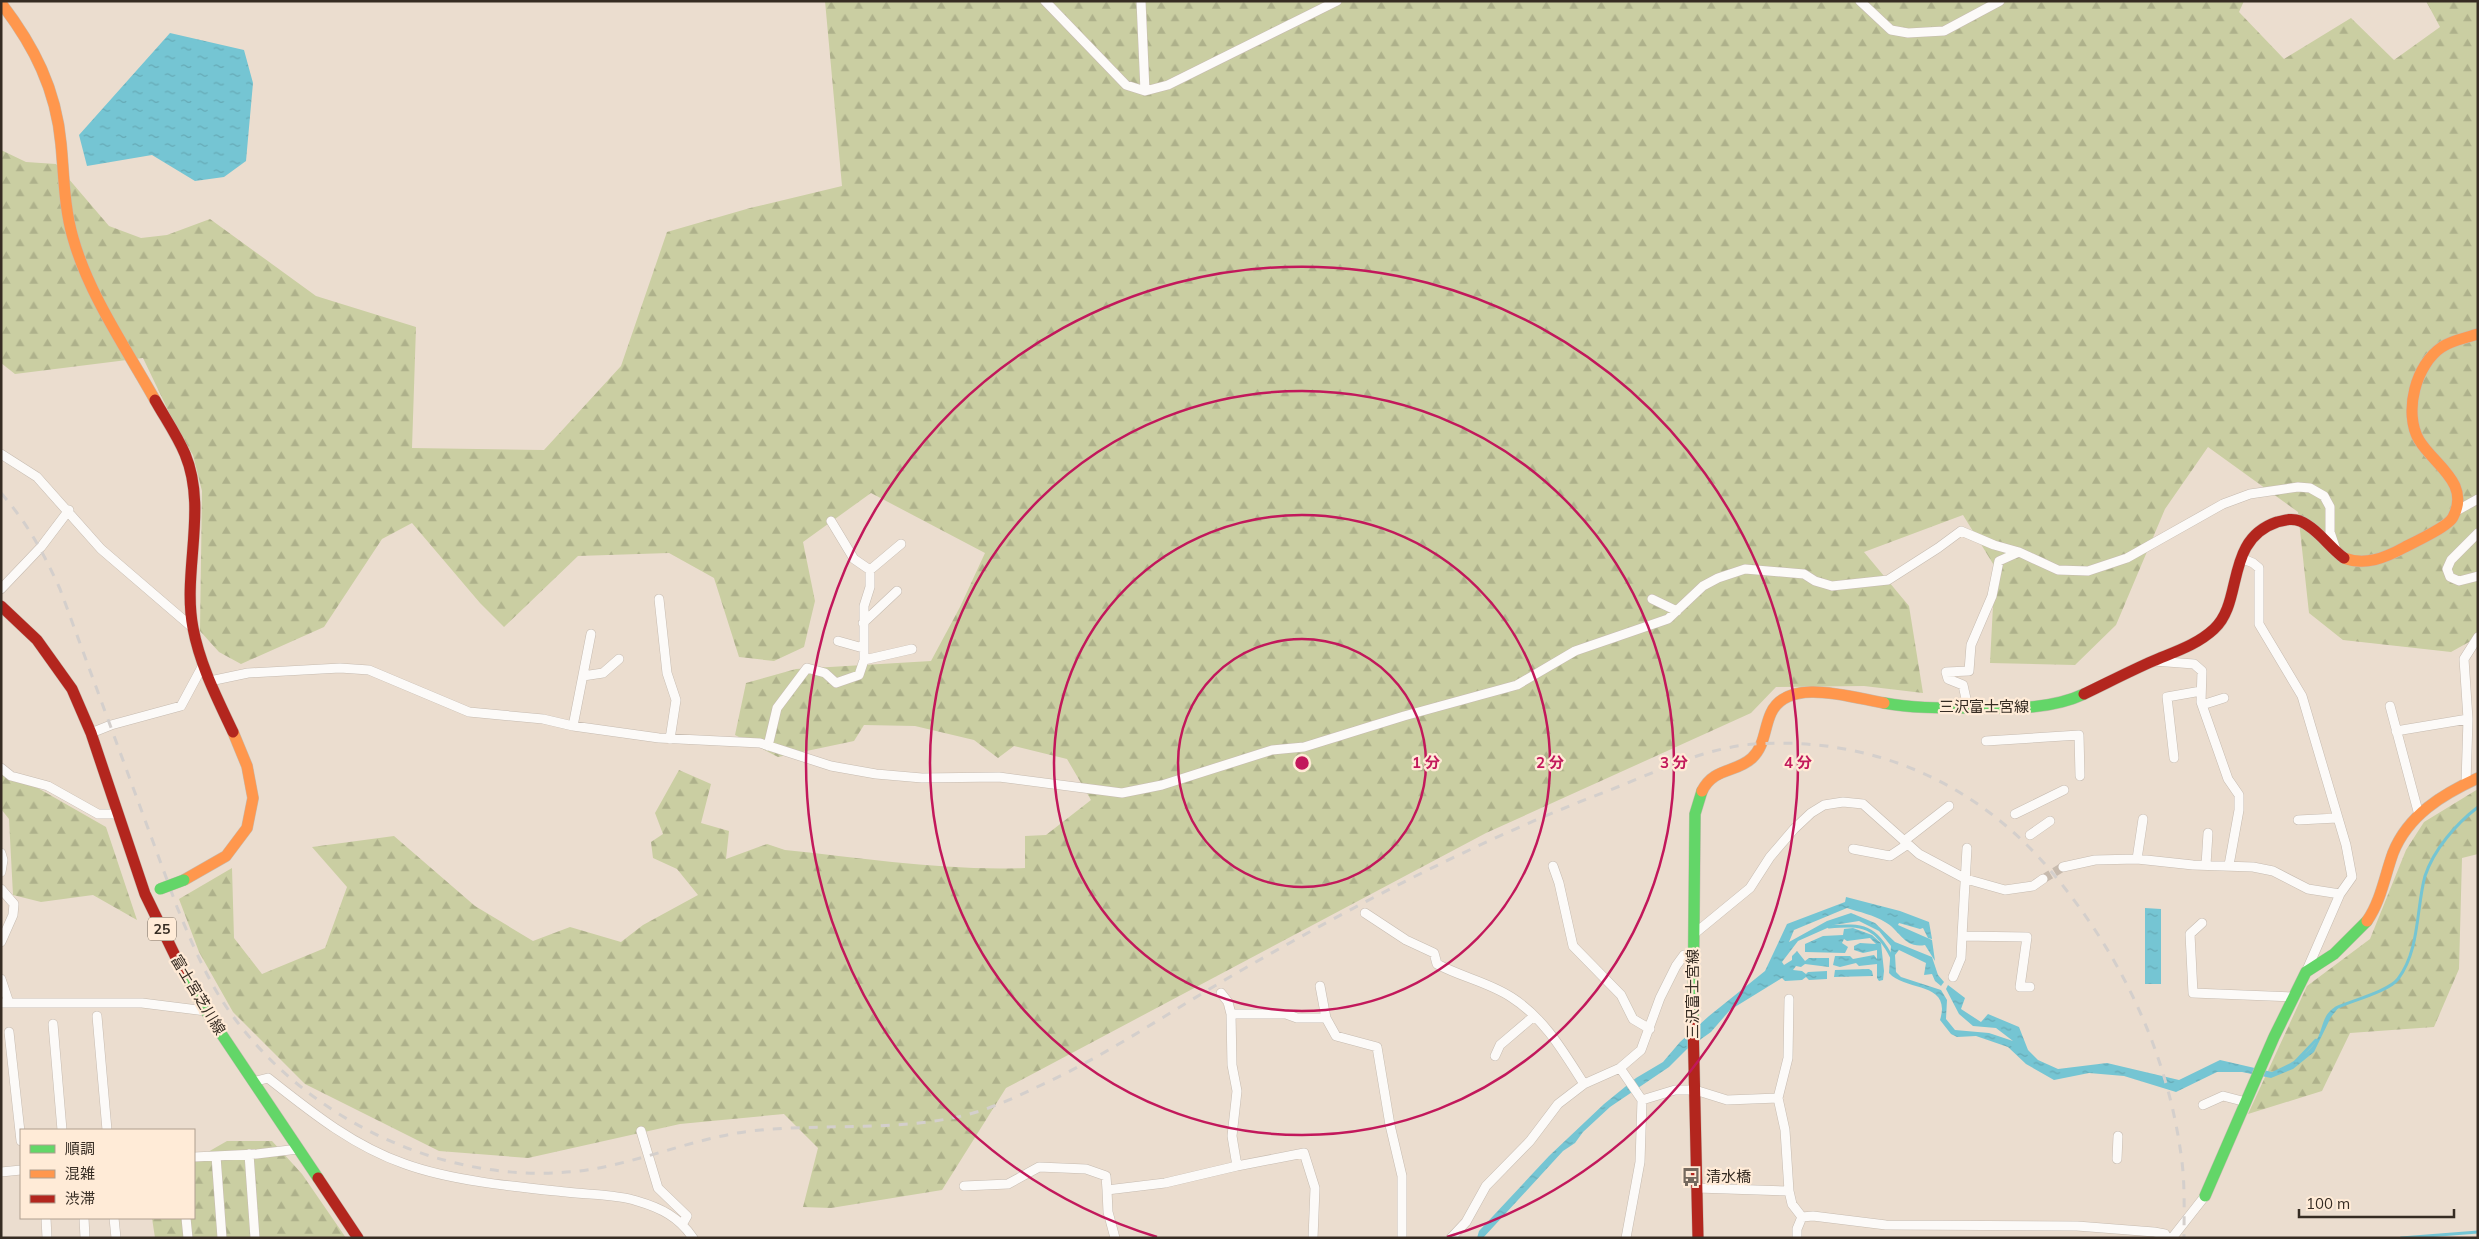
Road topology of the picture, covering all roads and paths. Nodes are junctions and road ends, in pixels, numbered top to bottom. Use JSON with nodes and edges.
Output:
{"nodes":[{"id":1,"x":1046,"y":1,"type":"edge"},
{"id":2,"x":1141,"y":1,"type":"edge"},
{"id":3,"x":1337,"y":1,"type":"edge"},
{"id":4,"x":1860,"y":1,"type":"edge"},
{"id":5,"x":2000,"y":1,"type":"edge"},
{"id":6,"x":1,"y":3,"type":"edge"},
{"id":7,"x":1145,"y":91,"type":"junction"},
{"id":8,"x":2478,"y":334,"type":"edge"},
{"id":9,"x":1,"y":454,"type":"edge"},
{"id":10,"x":2478,"y":500,"type":"edge"},
{"id":11,"x":68,"y":510,"type":"junction"},
{"id":12,"x":2458,"y":510,"type":"junction"},
{"id":13,"x":831,"y":522,"type":"dead end"},
{"id":14,"x":2478,"y":533,"type":"edge"},
{"id":15,"x":901,"y":544,"type":"dead end"},
{"id":16,"x":2019,"y":552,"type":"junction"},
{"id":17,"x":2337,"y":553,"type":"junction"},
{"id":18,"x":2241,"y":558,"type":"junction"},
{"id":19,"x":870,"y":570,"type":"junction"},
{"id":20,"x":2478,"y":576,"type":"edge"},
{"id":21,"x":1,"y":589,"type":"edge"},
{"id":22,"x":897,"y":591,"type":"dead end"},
{"id":23,"x":659,"y":599,"type":"dead end"},
{"id":24,"x":1652,"y":599,"type":"dead end"},
{"id":25,"x":1,"y":606,"type":"edge"},
{"id":26,"x":1677,"y":611,"type":"junction"},
{"id":27,"x":863,"y":623,"type":"junction"},
{"id":28,"x":193,"y":628,"type":"junction"},
{"id":29,"x":591,"y":634,"type":"dead end"},
{"id":30,"x":2478,"y":637,"type":"edge"},
{"id":31,"x":838,"y":641,"type":"dead end"},
{"id":32,"x":863,"y":648,"type":"junction"},
{"id":33,"x":912,"y":649,"type":"dead end"},
{"id":34,"x":619,"y":659,"type":"dead end"},
{"id":35,"x":864,"y":660,"type":"junction"},
{"id":36,"x":2154,"y":661,"type":"junction"},
{"id":37,"x":202,"y":667,"type":"junction"},
{"id":38,"x":583,"y":676,"type":"junction"},
{"id":39,"x":210,"y":681,"type":"junction"},
{"id":40,"x":2201,"y":691,"type":"junction"},
{"id":41,"x":2224,"y":698,"type":"dead end"},
{"id":42,"x":2202,"y":706,"type":"junction"},
{"id":43,"x":2390,"y":706,"type":"dead end"},
{"id":44,"x":1968,"y":708,"type":"junction"},
{"id":45,"x":2468,"y":719,"type":"junction"},
{"id":46,"x":573,"y":726,"type":"junction"},
{"id":47,"x":2396,"y":731,"type":"junction"},
{"id":48,"x":91,"y":733,"type":"junction"},
{"id":49,"x":670,"y":739,"type":"junction"},
{"id":50,"x":1986,"y":741,"type":"dead end"},
{"id":51,"x":768,"y":746,"type":"junction"},
{"id":52,"x":2174,"y":758,"type":"dead end"},
{"id":53,"x":1,"y":768,"type":"edge"},
{"id":54,"x":2080,"y":776,"type":"dead end"},
{"id":55,"x":2478,"y":778,"type":"edge"},
{"id":56,"x":2466,"y":782,"type":"junction"},
{"id":57,"x":2064,"y":790,"type":"dead end"},
{"id":58,"x":1949,"y":806,"type":"dead end"},
{"id":59,"x":118,"y":814,"type":"junction"},
{"id":60,"x":2015,"y":814,"type":"dead end"},
{"id":61,"x":2419,"y":815,"type":"junction"},
{"id":62,"x":2337,"y":818,"type":"junction"},
{"id":63,"x":2143,"y":819,"type":"dead end"},
{"id":64,"x":2298,"y":820,"type":"dead end"},
{"id":65,"x":2050,"y":821,"type":"dead end"},
{"id":66,"x":2208,"y":834,"type":"dead end"},
{"id":67,"x":2030,"y":835,"type":"dead end"},
{"id":68,"x":1906,"y":843,"type":"junction"},
{"id":69,"x":1966,"y":848,"type":"dead end"},
{"id":70,"x":1853,"y":849,"type":"dead end"},
{"id":71,"x":1,"y":853,"type":"edge"},
{"id":72,"x":2137,"y":859,"type":"junction"},
{"id":73,"x":2206,"y":865,"type":"junction"},
{"id":74,"x":2228,"y":865,"type":"junction"},
{"id":75,"x":1553,"y":866,"type":"dead end"},
{"id":76,"x":2062,"y":867,"type":"tunnel mouth"},
{"id":77,"x":1,"y":872,"type":"edge"},
{"id":78,"x":1966,"y":879,"type":"junction"},
{"id":79,"x":2043,"y":879,"type":"tunnel mouth"},
{"id":80,"x":1,"y":889,"type":"edge"},
{"id":81,"x":146,"y":894,"type":"junction"},
{"id":82,"x":2340,"y":894,"type":"junction"},
{"id":83,"x":1365,"y":913,"type":"dead end"},
{"id":84,"x":2202,"y":923,"type":"dead end"},
{"id":85,"x":1694,"y":934,"type":"junction"},
{"id":86,"x":1962,"y":936,"type":"junction"},
{"id":87,"x":1,"y":942,"type":"edge"},
{"id":88,"x":1694,"y":956,"type":"junction"},
{"id":89,"x":2306,"y":972,"type":"junction"},
{"id":90,"x":1953,"y":978,"type":"dead end"},
{"id":91,"x":1,"y":979,"type":"edge"},
{"id":92,"x":1320,"y":986,"type":"dead end"},
{"id":93,"x":2030,"y":986,"type":"dead end"},
{"id":94,"x":1220,"y":993,"type":"dead end"},
{"id":95,"x":2293,"y":996,"type":"junction"},
{"id":96,"x":1790,"y":999,"type":"dead end"},
{"id":97,"x":5,"y":1003,"type":"edge"},
{"id":98,"x":206,"y":1011,"type":"junction"},
{"id":99,"x":1230,"y":1014,"type":"junction"},
{"id":100,"x":97,"y":1016,"type":"dead end"},
{"id":101,"x":1534,"y":1016,"type":"junction"},
{"id":102,"x":1326,"y":1018,"type":"junction"},
{"id":103,"x":53,"y":1024,"type":"dead end"},
{"id":104,"x":1650,"y":1029,"type":"junction"},
{"id":105,"x":9,"y":1032,"type":"dead end"},
{"id":106,"x":1495,"y":1056,"type":"dead end"},
{"id":107,"x":1620,"y":1068,"type":"junction"},
{"id":108,"x":253,"y":1082,"type":"junction"},
{"id":109,"x":1584,"y":1084,"type":"junction"},
{"id":110,"x":1695,"y":1090,"type":"junction"},
{"id":111,"x":1640,"y":1096,"type":"junction"},
{"id":112,"x":1778,"y":1098,"type":"junction"},
{"id":113,"x":2246,"y":1102,"type":"junction"},
{"id":114,"x":2202,"y":1105,"type":"dead end"},
{"id":115,"x":62,"y":1129,"type":"edge"},
{"id":116,"x":107,"y":1129,"type":"edge"},
{"id":117,"x":641,"y":1130,"type":"dead end"},
{"id":118,"x":20,"y":1131,"type":"edge"},
{"id":119,"x":2118,"y":1136,"type":"dead end"},
{"id":120,"x":298,"y":1149,"type":"junction"},
{"id":121,"x":249,"y":1154,"type":"junction"},
{"id":122,"x":216,"y":1156,"type":"junction"},
{"id":123,"x":195,"y":1157,"type":"edge"},
{"id":124,"x":2117,"y":1159,"type":"dead end"},
{"id":125,"x":1237,"y":1166,"type":"junction"},
{"id":126,"x":20,"y":1170,"type":"edge"},
{"id":127,"x":1,"y":1172,"type":"edge"},
{"id":128,"x":964,"y":1186,"type":"dead end"},
{"id":129,"x":1697,"y":1188,"type":"junction"},
{"id":130,"x":1107,"y":1190,"type":"junction"},
{"id":131,"x":1789,"y":1191,"type":"junction"},
{"id":132,"x":2206,"y":1196,"type":"joint"},
{"id":133,"x":1802,"y":1217,"type":"junction"},
{"id":134,"x":46,"y":1219,"type":"edge"},
{"id":135,"x":84,"y":1219,"type":"edge"},
{"id":136,"x":114,"y":1219,"type":"edge"},
{"id":137,"x":186,"y":1219,"type":"edge"},
{"id":138,"x":683,"y":1223,"type":"junction"},
{"id":139,"x":47,"y":1238,"type":"edge"},
{"id":140,"x":85,"y":1238,"type":"edge"},
{"id":141,"x":116,"y":1238,"type":"edge"},
{"id":142,"x":188,"y":1238,"type":"edge"},
{"id":143,"x":222,"y":1238,"type":"edge"},
{"id":144,"x":255,"y":1238,"type":"edge"},
{"id":145,"x":358,"y":1238,"type":"edge"},
{"id":146,"x":693,"y":1238,"type":"edge"},
{"id":147,"x":1115,"y":1238,"type":"edge"},
{"id":148,"x":1313,"y":1238,"type":"edge"},
{"id":149,"x":1402,"y":1238,"type":"edge"},
{"id":150,"x":1450,"y":1238,"type":"edge"},
{"id":151,"x":1626,"y":1238,"type":"edge"},
{"id":152,"x":1698,"y":1238,"type":"edge"},
{"id":153,"x":1797,"y":1238,"type":"edge"},
{"id":154,"x":2167,"y":1238,"type":"edge"},
{"id":155,"x":2172,"y":1238,"type":"edge"}],
"edges":[{"from":1,"to":7,"type":"street"},
{"from":2,"to":7,"type":"street"},
{"from":3,"to":7,"type":"street"},
{"from":4,"to":5,"type":"street"},
{"from":6,"to":28,"type":"main road"},
{"from":8,"to":12,"type":"main road"},
{"from":9,"to":11,"type":"street"},
{"from":10,"to":12,"type":"street"},
{"from":11,"to":21,"type":"street"},
{"from":11,"to":28,"type":"street"},
{"from":12,"to":17,"type":"main road","name":"三沢富士宮線"},
{"from":13,"to":19,"type":"street"},
{"from":14,"to":20,"type":"street"},
{"from":15,"to":19,"type":"street"},
{"from":16,"to":17,"type":"street"},
{"from":16,"to":26,"type":"street"},
{"from":16,"to":44,"type":"street"},
{"from":17,"to":18,"type":"main road","name":"三沢富士宮線"},
{"from":18,"to":36,"type":"main road","name":"三沢富士宮線"},
{"from":18,"to":62,"type":"street"},
{"from":19,"to":27,"type":"street"},
{"from":22,"to":27,"type":"street"},
{"from":23,"to":49,"type":"street"},
{"from":24,"to":26,"type":"street"},
{"from":25,"to":48,"type":"main road","name":"富士宮芝川線","number":"25"},
{"from":26,"to":51,"type":"street"},
{"from":27,"to":32,"type":"street"},
{"from":28,"to":37,"type":"main road"},
{"from":29,"to":38,"type":"street"},
{"from":30,"to":45,"type":"street"},
{"from":31,"to":32,"type":"street"},
{"from":32,"to":35,"type":"street"},
{"from":33,"to":35,"type":"street"},
{"from":34,"to":38,"type":"street"},
{"from":35,"to":51,"type":"street"},
{"from":36,"to":40,"type":"street"},
{"from":36,"to":44,"type":"main road","name":"三沢富士宮線"},
{"from":37,"to":39,"type":"main road"},
{"from":37,"to":48,"type":"street"},
{"from":38,"to":46,"type":"street"},
{"from":39,"to":46,"type":"street"},
{"from":39,"to":81,"type":"main road","bridge":true},
{"from":40,"to":42,"type":"street"},
{"from":40,"to":52,"type":"street"},
{"from":41,"to":42,"type":"street"},
{"from":42,"to":74,"type":"street"},
{"from":43,"to":47,"type":"street"},
{"from":44,"to":85,"type":"main road","name":"三沢富士宮線"},
{"from":45,"to":47,"type":"street"},
{"from":45,"to":56,"type":"street"},
{"from":46,"to":49,"type":"street"},
{"from":47,"to":61,"type":"street"},
{"from":48,"to":59,"type":"main road","name":"富士宮芝川線","number":"25"},
{"from":49,"to":51,"type":"street"},
{"from":50,"to":54,"type":"street"},
{"from":53,"to":59,"type":"street"},
{"from":55,"to":56,"type":"main road"},
{"from":56,"to":61,"type":"main road"},
{"from":57,"to":60,"type":"street"},
{"from":58,"to":68,"type":"street"},
{"from":59,"to":81,"type":"main road","name":"富士宮芝川線","number":"25"},
{"from":61,"to":89,"type":"main road"},
{"from":62,"to":64,"type":"street"},
{"from":62,"to":82,"type":"street"},
{"from":63,"to":72,"type":"street"},
{"from":65,"to":67,"type":"street"},
{"from":66,"to":73,"type":"street"},
{"from":68,"to":70,"type":"street"},
{"from":68,"to":78,"type":"street"},
{"from":68,"to":85,"type":"street"},
{"from":69,"to":78,"type":"street"},
{"from":71,"to":77,"type":"street"},
{"from":72,"to":73,"type":"street"},
{"from":72,"to":76,"type":"street"},
{"from":73,"to":74,"type":"street"},
{"from":74,"to":82,"type":"street"},
{"from":75,"to":104,"type":"street"},
{"from":78,"to":79,"type":"street"},
{"from":78,"to":86,"type":"street"},
{"from":80,"to":87,"type":"street"},
{"from":81,"to":98,"type":"main road","name":"富士宮芝川線","number":"25"},
{"from":82,"to":89,"type":"street"},
{"from":83,"to":101,"type":"street"},
{"from":84,"to":95,"type":"street"},
{"from":85,"to":88,"type":"main road","name":"三沢富士宮線"},
{"from":86,"to":90,"type":"street"},
{"from":86,"to":93,"type":"street"},
{"from":88,"to":104,"type":"street"},
{"from":88,"to":110,"type":"main road","name":"三沢富士宮線"},
{"from":89,"to":95,"type":"main road"},
{"from":91,"to":97,"type":"street"},
{"from":92,"to":102,"type":"street"},
{"from":94,"to":99,"type":"street"},
{"from":95,"to":113,"type":"main road"},
{"from":96,"to":112,"type":"street"},
{"from":97,"to":98,"type":"street"},
{"from":98,"to":108,"type":"main road","name":"富士宮芝川線","number":"25"},
{"from":99,"to":102,"type":"street"},
{"from":99,"to":125,"type":"street"},
{"from":100,"to":116,"type":"street"},
{"from":101,"to":106,"type":"street"},
{"from":101,"to":109,"type":"street"},
{"from":102,"to":149,"type":"street"},
{"from":103,"to":115,"type":"street"},
{"from":104,"to":107,"type":"street"},
{"from":105,"to":118,"type":"street"},
{"from":107,"to":109,"type":"street"},
{"from":107,"to":111,"type":"street"},
{"from":108,"to":120,"type":"main road","name":"富士宮芝川線","number":"25"},
{"from":108,"to":138,"type":"street"},
{"from":109,"to":150,"type":"street"},
{"from":110,"to":111,"type":"street"},
{"from":110,"to":112,"type":"street"},
{"from":110,"to":129,"type":"main road","name":"三沢富士宮線"},
{"from":111,"to":151,"type":"street"},
{"from":112,"to":131,"type":"street"},
{"from":113,"to":114,"type":"street"},
{"from":113,"to":132,"type":"main road"},
{"from":117,"to":138,"type":"street"},
{"from":119,"to":124,"type":"street"},
{"from":120,"to":121,"type":"street"},
{"from":120,"to":145,"type":"main road","name":"富士宮芝川線","number":"25"},
{"from":121,"to":122,"type":"street"},
{"from":121,"to":144,"type":"street"},
{"from":122,"to":123,"type":"street"},
{"from":122,"to":143,"type":"street"},
{"from":125,"to":130,"type":"street"},
{"from":125,"to":148,"type":"street"},
{"from":126,"to":127,"type":"street"},
{"from":128,"to":130,"type":"street"},
{"from":129,"to":131,"type":"street"},
{"from":129,"to":152,"type":"main road","name":"三沢富士宮線"},
{"from":130,"to":147,"type":"street"},
{"from":131,"to":133,"type":"street"},
{"from":132,"to":155,"type":"street"},
{"from":133,"to":153,"type":"street"},
{"from":133,"to":154,"type":"street"},
{"from":134,"to":139,"type":"street"},
{"from":135,"to":140,"type":"street"},
{"from":136,"to":141,"type":"street"},
{"from":137,"to":142,"type":"street"},
{"from":138,"to":146,"type":"street"}]}
